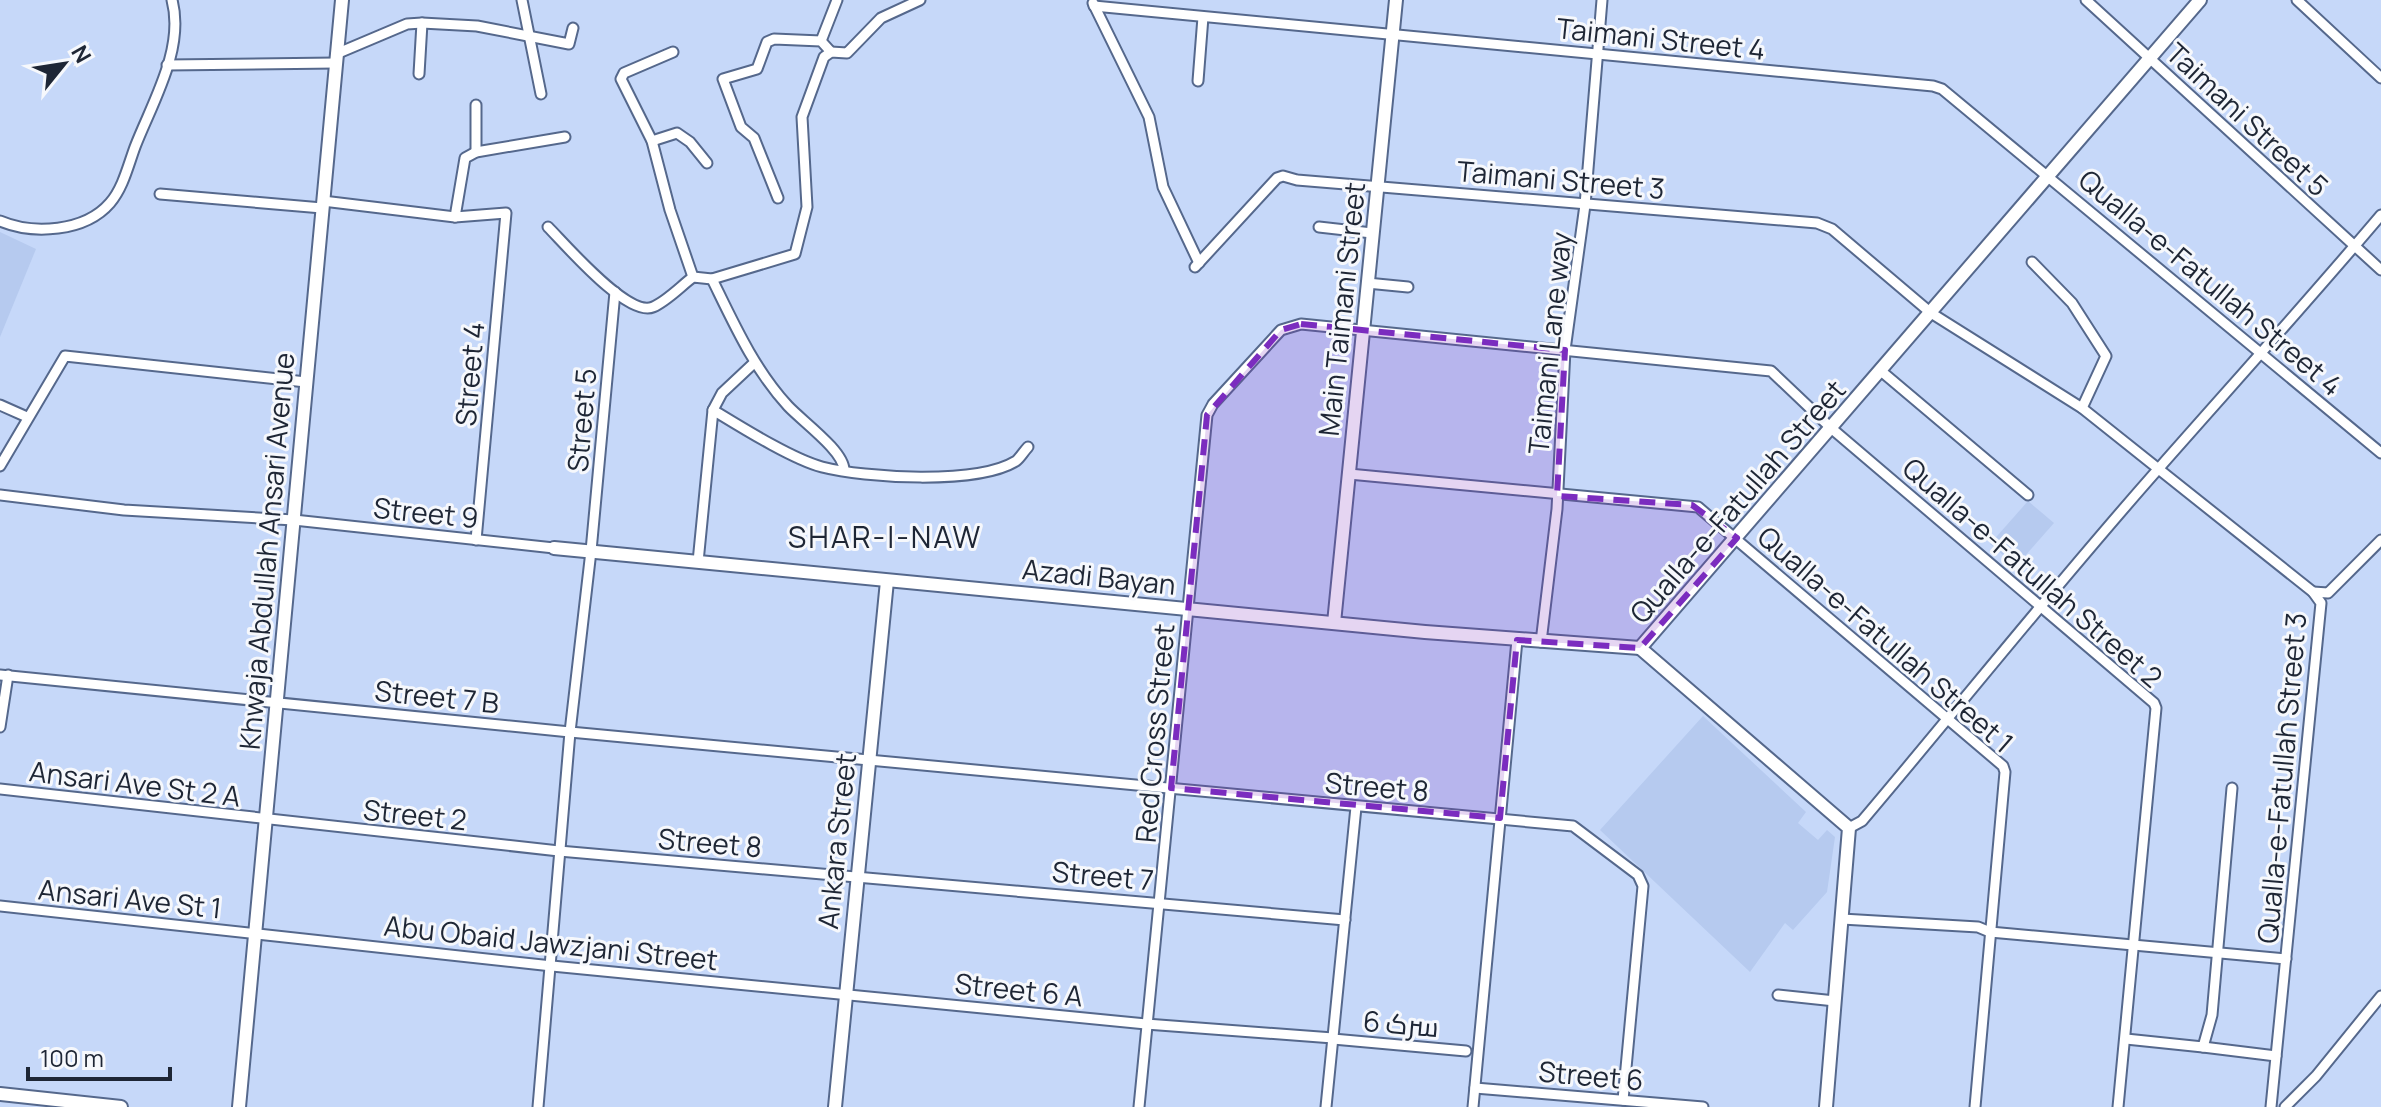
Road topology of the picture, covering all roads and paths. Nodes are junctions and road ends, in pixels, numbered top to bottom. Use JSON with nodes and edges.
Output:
{"nodes":[{"id":1,"x":172,"y":0,"type":"edge"},
{"id":2,"x":342,"y":0,"type":"edge"},
{"id":3,"x":522,"y":0,"type":"edge"},
{"id":4,"x":837,"y":0,"type":"edge"},
{"id":5,"x":920,"y":0,"type":"edge"},
{"id":6,"x":1182,"y":0,"type":"edge"},
{"id":7,"x":1396,"y":0,"type":"edge"},
{"id":8,"x":1602,"y":0,"type":"edge"},
{"id":9,"x":2086,"y":0,"type":"edge"},
{"id":10,"x":2200,"y":0,"type":"edge"},
{"id":11,"x":2297,"y":0,"type":"edge"},
{"id":12,"x":1093,"y":3,"type":"edge"},
{"id":13,"x":1181,"y":14,"type":"junction"},
{"id":14,"x":1203,"y":17,"type":"junction"},
{"id":15,"x":422,"y":23,"type":"junction"},
{"id":16,"x":573,"y":28,"type":"dead end"},
{"id":17,"x":531,"y":34,"type":"junction"},
{"id":18,"x":1393,"y":35,"type":"junction"},
{"id":19,"x":821,"y":41,"type":"junction"},
{"id":20,"x":673,"y":52,"type":"dead end"},
{"id":21,"x":831,"y":52,"type":"junction"},
{"id":22,"x":1597,"y":52,"type":"junction"},
{"id":23,"x":336,"y":58,"type":"junction"},
{"id":24,"x":2149,"y":58,"type":"junction"},
{"id":25,"x":167,"y":65,"type":"junction"},
{"id":26,"x":419,"y":74,"type":"dead end"},
{"id":27,"x":2381,"y":78,"type":"edge"},
{"id":28,"x":1198,"y":81,"type":"dead end"},
{"id":29,"x":541,"y":94,"type":"dead end"},
{"id":30,"x":476,"y":105,"type":"dead end"},
{"id":31,"x":565,"y":137,"type":"dead end"},
{"id":32,"x":652,"y":141,"type":"junction"},
{"id":33,"x":476,"y":152,"type":"junction"},
{"id":34,"x":707,"y":163,"type":"dead end"},
{"id":35,"x":2049,"y":176,"type":"junction"},
{"id":36,"x":1377,"y":185,"type":"junction"},
{"id":37,"x":160,"y":194,"type":"dead end"},
{"id":38,"x":778,"y":198,"type":"dead end"},
{"id":39,"x":323,"y":204,"type":"junction"},
{"id":40,"x":1585,"y":205,"type":"junction"},
{"id":41,"x":2381,"y":215,"type":"edge"},
{"id":42,"x":455,"y":217,"type":"junction"},
{"id":43,"x":0,"y":221,"type":"edge"},
{"id":44,"x":548,"y":227,"type":"dead end"},
{"id":45,"x":1319,"y":227,"type":"dead end"},
{"id":46,"x":1372,"y":233,"type":"junction"},
{"id":47,"x":2355,"y":246,"type":"junction"},
{"id":48,"x":2032,"y":262,"type":"dead end"},
{"id":49,"x":2381,"y":270,"type":"edge"},
{"id":50,"x":693,"y":277,"type":"junction"},
{"id":51,"x":712,"y":279,"type":"junction"},
{"id":52,"x":1367,"y":283,"type":"junction"},
{"id":53,"x":1408,"y":287,"type":"dead end"},
{"id":54,"x":615,"y":292,"type":"junction"},
{"id":55,"x":1931,"y":313,"type":"junction"},
{"id":56,"x":1363,"y":330,"type":"junction"},
{"id":57,"x":1565,"y":350,"type":"junction"},
{"id":58,"x":2262,"y":356,"type":"junction"},
{"id":59,"x":754,"y":363,"type":"junction"},
{"id":60,"x":1881,"y":371,"type":"junction"},
{"id":61,"x":306,"y":382,"type":"junction"},
{"id":62,"x":0,"y":405,"type":"edge"},
{"id":63,"x":2082,"y":408,"type":"junction"},
{"id":64,"x":713,"y":410,"type":"junction"},
{"id":65,"x":27,"y":417,"type":"junction"},
{"id":66,"x":1831,"y":428,"type":"junction"},
{"id":67,"x":1028,"y":447,"type":"dead end"},
{"id":68,"x":2381,"y":453,"type":"edge"},
{"id":69,"x":0,"y":466,"type":"edge"},
{"id":70,"x":2159,"y":468,"type":"junction"},
{"id":71,"x":844,"y":470,"type":"junction"},
{"id":72,"x":1349,"y":474,"type":"junction"},
{"id":73,"x":0,"y":495,"type":"edge"},
{"id":74,"x":2028,"y":495,"type":"dead end"},
{"id":75,"x":1557,"y":496,"type":"junction"},
{"id":76,"x":294,"y":520,"type":"junction"},
{"id":77,"x":1737,"y":538,"type":"junction"},
{"id":78,"x":476,"y":540,"type":"junction"},
{"id":79,"x":2381,"y":540,"type":"edge"},
{"id":80,"x":554,"y":548,"type":"joint"},
{"id":81,"x":591,"y":551,"type":"junction"},
{"id":82,"x":698,"y":562,"type":"junction"},
{"id":83,"x":887,"y":581,"type":"junction"},
{"id":84,"x":2313,"y":592,"type":"junction"},
{"id":85,"x":1188,"y":609,"type":"junction"},
{"id":86,"x":2041,"y":609,"type":"junction"},
{"id":87,"x":1334,"y":623,"type":"junction"},
{"id":88,"x":1517,"y":640,"type":"junction"},
{"id":89,"x":1541,"y":642,"type":"junction"},
{"id":90,"x":1640,"y":648,"type":"junction"},
{"id":91,"x":4,"y":675,"type":"edge"},
{"id":92,"x":276,"y":703,"type":"junction"},
{"id":93,"x":1950,"y":720,"type":"junction"},
{"id":94,"x":0,"y":727,"type":"edge"},
{"id":95,"x":570,"y":732,"type":"junction"},
{"id":96,"x":869,"y":758,"type":"junction"},
{"id":97,"x":1171,"y":788,"type":"junction"},
{"id":98,"x":2232,"y":788,"type":"dead end"},
{"id":99,"x":0,"y":789,"type":"edge"},
{"id":100,"x":1356,"y":807,"type":"junction"},
{"id":101,"x":1500,"y":818,"type":"junction"},
{"id":102,"x":266,"y":821,"type":"junction"},
{"id":103,"x":1849,"y":828,"type":"junction"},
{"id":104,"x":559,"y":851,"type":"junction"},
{"id":105,"x":857,"y":877,"type":"junction"},
{"id":106,"x":1160,"y":901,"type":"junction"},
{"id":107,"x":0,"y":906,"type":"edge"},
{"id":108,"x":1842,"y":919,"type":"junction"},
{"id":109,"x":1345,"y":920,"type":"junction"},
{"id":110,"x":1990,"y":932,"type":"junction"},
{"id":111,"x":255,"y":934,"type":"junction"},
{"id":112,"x":2133,"y":945,"type":"junction"},
{"id":113,"x":2216,"y":954,"type":"junction"},
{"id":114,"x":2286,"y":959,"type":"junction"},
{"id":115,"x":552,"y":966,"type":"junction"},
{"id":116,"x":844,"y":993,"type":"junction"},
{"id":117,"x":1778,"y":995,"type":"dead end"},
{"id":118,"x":2381,"y":996,"type":"edge"},
{"id":119,"x":1835,"y":1001,"type":"junction"},
{"id":120,"x":1146,"y":1024,"type":"junction"},
{"id":121,"x":1190,"y":1028,"type":"joint"},
{"id":122,"x":1333,"y":1039,"type":"junction"},
{"id":123,"x":2126,"y":1039,"type":"junction"},
{"id":124,"x":2203,"y":1047,"type":"junction"},
{"id":125,"x":1466,"y":1051,"type":"dead end"},
{"id":126,"x":2276,"y":1056,"type":"junction"},
{"id":127,"x":1475,"y":1088,"type":"junction"},
{"id":128,"x":0,"y":1094,"type":"edge"},
{"id":129,"x":1623,"y":1100,"type":"junction"},
{"id":130,"x":104,"y":1106,"type":"edge"},
{"id":131,"x":121,"y":1107,"type":"edge"},
{"id":132,"x":239,"y":1107,"type":"edge"},
{"id":133,"x":538,"y":1107,"type":"edge"},
{"id":134,"x":835,"y":1107,"type":"edge"},
{"id":135,"x":1139,"y":1107,"type":"edge"},
{"id":136,"x":1326,"y":1107,"type":"edge"},
{"id":137,"x":1473,"y":1107,"type":"edge"},
{"id":138,"x":1703,"y":1107,"type":"edge"},
{"id":139,"x":1826,"y":1107,"type":"edge"},
{"id":140,"x":1975,"y":1107,"type":"edge"},
{"id":141,"x":2118,"y":1107,"type":"edge"},
{"id":142,"x":2271,"y":1107,"type":"edge"},
{"id":143,"x":2285,"y":1107,"type":"edge"}],
"edges":[{"from":1,"to":25,"type":"street"},
{"from":2,"to":23,"type":"main road","name":"Khwaja Abdullah Ansari Avenue"},
{"from":3,"to":17,"type":"street"},
{"from":4,"to":19,"type":"street"},
{"from":5,"to":21,"type":"street"},
{"from":6,"to":13,"type":"street"},
{"from":7,"to":18,"type":"main road","name":"Main Taimani Street"},
{"from":8,"to":22,"type":"street","name":"Taimani Lane way"},
{"from":9,"to":24,"type":"street","name":"Taimani Street 5"},
{"from":10,"to":24,"type":"main road","name":"Qualla-e-Fatullah Street"},
{"from":11,"to":27,"type":"street"},
{"from":12,"to":13,"type":"street","name":"Taimani Street 4"},
{"from":12,"to":36,"type":"street","name":"Taimani Street 3"},
{"from":13,"to":14,"type":"street","name":"Taimani Street 4"},
{"from":14,"to":18,"type":"street","name":"Taimani Street 4"},
{"from":14,"to":28,"type":"street"},
{"from":15,"to":17,"type":"street"},
{"from":15,"to":23,"type":"street"},
{"from":15,"to":26,"type":"street"},
{"from":16,"to":17,"type":"street"},
{"from":17,"to":29,"type":"street"},
{"from":18,"to":22,"type":"street","name":"Taimani Street 4"},
{"from":18,"to":36,"type":"main road","name":"Main Taimani Street"},
{"from":19,"to":21,"type":"street"},
{"from":19,"to":38,"type":"street"},
{"from":20,"to":32,"type":"street"},
{"from":21,"to":51,"type":"street"},
{"from":22,"to":35,"type":"street","name":"Taimani Street 4"},
{"from":22,"to":40,"type":"street","name":"Taimani Lane way"},
{"from":23,"to":25,"type":"street"},
{"from":23,"to":39,"type":"main road","name":"Khwaja Abdullah Ansari Avenue"},
{"from":24,"to":35,"type":"main road","name":"Qualla-e-Fatullah Street"},
{"from":24,"to":47,"type":"street","name":"Taimani Street 5"},
{"from":25,"to":43,"type":"street"},
{"from":30,"to":33,"type":"street"},
{"from":31,"to":33,"type":"street"},
{"from":32,"to":34,"type":"street"},
{"from":32,"to":50,"type":"street"},
{"from":33,"to":42,"type":"street"},
{"from":35,"to":55,"type":"main road","name":"Qualla-e-Fatullah Street"},
{"from":35,"to":58,"type":"street","name":"Qualla-e-Fatullah Street 4"},
{"from":36,"to":40,"type":"street","name":"Taimani Street 3"},
{"from":36,"to":46,"type":"main road","name":"Main Taimani Street"},
{"from":37,"to":39,"type":"street"},
{"from":39,"to":42,"type":"street"},
{"from":39,"to":61,"type":"main road","name":"Khwaja Abdullah Ansari Avenue"},
{"from":40,"to":55,"type":"street","name":"Taimani Street 3"},
{"from":40,"to":57,"type":"street","name":"Taimani Lane way"},
{"from":41,"to":47,"type":"street"},
{"from":42,"to":78,"type":"street","name":"Street 4"},
{"from":44,"to":54,"type":"street"},
{"from":45,"to":46,"type":"street"},
{"from":46,"to":52,"type":"main road","name":"Main Taimani Street"},
{"from":47,"to":49,"type":"street","name":"Taimani Street 5"},
{"from":47,"to":58,"type":"street"},
{"from":48,"to":63,"type":"street"},
{"from":50,"to":51,"type":"street"},
{"from":50,"to":54,"type":"street"},
{"from":51,"to":59,"type":"street"},
{"from":52,"to":53,"type":"street"},
{"from":52,"to":56,"type":"main road","name":"Main Taimani Street"},
{"from":54,"to":81,"type":"street","name":"Street 5"},
{"from":55,"to":60,"type":"main road","name":"Qualla-e-Fatullah Street"},
{"from":55,"to":63,"type":"street","name":"Qualla-e-Fatullah Street 3"},
{"from":56,"to":57,"type":"street","name":"Red Cross Street"},
{"from":56,"to":72,"type":"main road","name":"Main Taimani Street"},
{"from":56,"to":85,"type":"street","name":"Red Cross Street"},
{"from":57,"to":66,"type":"street","name":"Qualla-e-Fatullah Street 2"},
{"from":57,"to":75,"type":"street","name":"Taimani Lane way"},
{"from":58,"to":68,"type":"street","name":"Qualla-e-Fatullah Street 4"},
{"from":58,"to":70,"type":"street"},
{"from":59,"to":64,"type":"street"},
{"from":59,"to":71,"type":"street"},
{"from":60,"to":66,"type":"main road","name":"Qualla-e-Fatullah Street"},
{"from":60,"to":74,"type":"street"},
{"from":61,"to":65,"type":"street"},
{"from":61,"to":76,"type":"main road","name":"Khwaja Abdullah Ansari Avenue"},
{"from":62,"to":65,"type":"street"},
{"from":63,"to":70,"type":"street","name":"Qualla-e-Fatullah Street 3"},
{"from":64,"to":71,"type":"street"},
{"from":64,"to":82,"type":"street"},
{"from":65,"to":69,"type":"street"},
{"from":66,"to":77,"type":"main road","name":"Qualla-e-Fatullah Street"},
{"from":66,"to":86,"type":"street","name":"Qualla-e-Fatullah Street 2"},
{"from":67,"to":71,"type":"street"},
{"from":70,"to":84,"type":"street","name":"Qualla-e-Fatullah Street 3"},
{"from":70,"to":86,"type":"street"},
{"from":72,"to":75,"type":"street","name":"Qualla-e-Fatullah Street 1"},
{"from":72,"to":87,"type":"main road","name":"Main Taimani Street"},
{"from":73,"to":76,"type":"street","name":"Street 9"},
{"from":75,"to":77,"type":"street","name":"Qualla-e-Fatullah Street 1"},
{"from":75,"to":89,"type":"street","name":"Taimani Lane way"},
{"from":76,"to":78,"type":"street","name":"Street 9"},
{"from":76,"to":92,"type":"main road","name":"Khwaja Abdullah Ansari Avenue"},
{"from":77,"to":90,"type":"main road","name":"Qualla-e-Fatullah Street"},
{"from":77,"to":93,"type":"street","name":"Qualla-e-Fatullah Street 1"},
{"from":78,"to":80,"type":"street","name":"Street 9"},
{"from":79,"to":84,"type":"street"},
{"from":80,"to":81,"type":"main road","name":"Azadi Bayan"},
{"from":81,"to":82,"type":"main road","name":"Azadi Bayan"},
{"from":81,"to":95,"type":"street","name":"Street 5"},
{"from":82,"to":83,"type":"main road","name":"Azadi Bayan"},
{"from":83,"to":85,"type":"main road","name":"Azadi Bayan"},
{"from":83,"to":96,"type":"main road","name":"Ankara Street"},
{"from":84,"to":114,"type":"street","name":"Qualla-e-Fatullah Street 3"},
{"from":85,"to":87,"type":"main road","name":"Azadi Bayan"},
{"from":85,"to":97,"type":"street","name":"Red Cross Street"},
{"from":86,"to":93,"type":"street"},
{"from":86,"to":112,"type":"street","name":"Qualla-e-Fatullah Street 2"},
{"from":87,"to":88,"type":"main road","name":"Azadi Bayan"},
{"from":88,"to":89,"type":"main road","name":"Azadi Bayan"},
{"from":88,"to":101,"type":"street"},
{"from":89,"to":90,"type":"main road","name":"Azadi Bayan"},
{"from":90,"to":103,"type":"main road","name":"Qualla-e-Fatullah Street"},
{"from":91,"to":92,"type":"street","name":"Street 7 B"},
{"from":91,"to":94,"type":"street"},
{"from":92,"to":95,"type":"street","name":"Street 7 B"},
{"from":92,"to":102,"type":"main road","name":"Khwaja Abdullah Ansari Avenue"},
{"from":93,"to":103,"type":"street"},
{"from":93,"to":110,"type":"street","name":"Qualla-e-Fatullah Street 1"},
{"from":95,"to":96,"type":"street","name":"Street 7 B"},
{"from":95,"to":104,"type":"street","name":"Street 5"},
{"from":96,"to":97,"type":"street","name":"Street 8"},
{"from":96,"to":105,"type":"main road","name":"Ankara Street"},
{"from":97,"to":100,"type":"street","name":"Street 8"},
{"from":97,"to":106,"type":"street","name":"Red Cross Street"},
{"from":98,"to":113,"type":"street"},
{"from":99,"to":102,"type":"street","name":"Ansari Ave St 2 A"},
{"from":100,"to":101,"type":"street","name":"Street 8"},
{"from":100,"to":109,"type":"street"},
{"from":101,"to":127,"type":"street"},
{"from":101,"to":129,"type":"street","name":"Street 8"},
{"from":102,"to":104,"type":"street","name":"Street 2"},
{"from":102,"to":111,"type":"main road","name":"Khwaja Abdullah Ansari Avenue"},
{"from":103,"to":108,"type":"main road"},
{"from":104,"to":105,"type":"street","name":"Street 8"},
{"from":104,"to":115,"type":"street","name":"Street 5"},
{"from":105,"to":106,"type":"street","name":"Street 7"},
{"from":105,"to":116,"type":"main road","name":"Ankara Street"},
{"from":106,"to":109,"type":"street","name":"Street 7"},
{"from":106,"to":120,"type":"street","name":"Red Cross Street"},
{"from":107,"to":111,"type":"street","name":"Ansari Ave St 1"},
{"from":108,"to":110,"type":"street"},
{"from":108,"to":119,"type":"main road"},
{"from":109,"to":122,"type":"street"},
{"from":110,"to":112,"type":"street"},
{"from":110,"to":140,"type":"street","name":"Qualla-e-Fatullah Street 1"},
{"from":111,"to":115,"type":"street","name":"Abu Obaid Jawzjani Street"},
{"from":111,"to":132,"type":"main road","name":"Khwaja Abdullah Ansari Avenue"},
{"from":112,"to":113,"type":"street"},
{"from":112,"to":123,"type":"street","name":"Qualla-e-Fatullah Street 2"},
{"from":113,"to":114,"type":"street"},
{"from":113,"to":124,"type":"street"},
{"from":114,"to":126,"type":"street","name":"Qualla-e-Fatullah Street 3"},
{"from":115,"to":116,"type":"street","name":"Abu Obaid Jawzjani Street"},
{"from":115,"to":133,"type":"street","name":"Street 5"},
{"from":116,"to":120,"type":"street","name":"Street 6 A"},
{"from":116,"to":134,"type":"main road","name":"Ankara Street"},
{"from":117,"to":119,"type":"street"},
{"from":118,"to":143,"type":"street"},
{"from":119,"to":139,"type":"main road"},
{"from":120,"to":121,"type":"street","name":"Street 6 A"},
{"from":120,"to":135,"type":"street","name":"Red Cross Street"},
{"from":121,"to":122,"type":"street","name":"سرک 6"},
{"from":122,"to":125,"type":"street","name":"سرک 6"},
{"from":122,"to":136,"type":"street"},
{"from":123,"to":124,"type":"street"},
{"from":123,"to":141,"type":"street","name":"Qualla-e-Fatullah Street 2"},
{"from":124,"to":126,"type":"street"},
{"from":126,"to":142,"type":"street","name":"Qualla-e-Fatullah Street 3"},
{"from":127,"to":129,"type":"street","name":"Street 6"},
{"from":127,"to":137,"type":"street"},
{"from":128,"to":130,"type":"main road"},
{"from":129,"to":138,"type":"street","name":"Street 6"},
{"from":130,"to":131,"type":"main road"}]}
